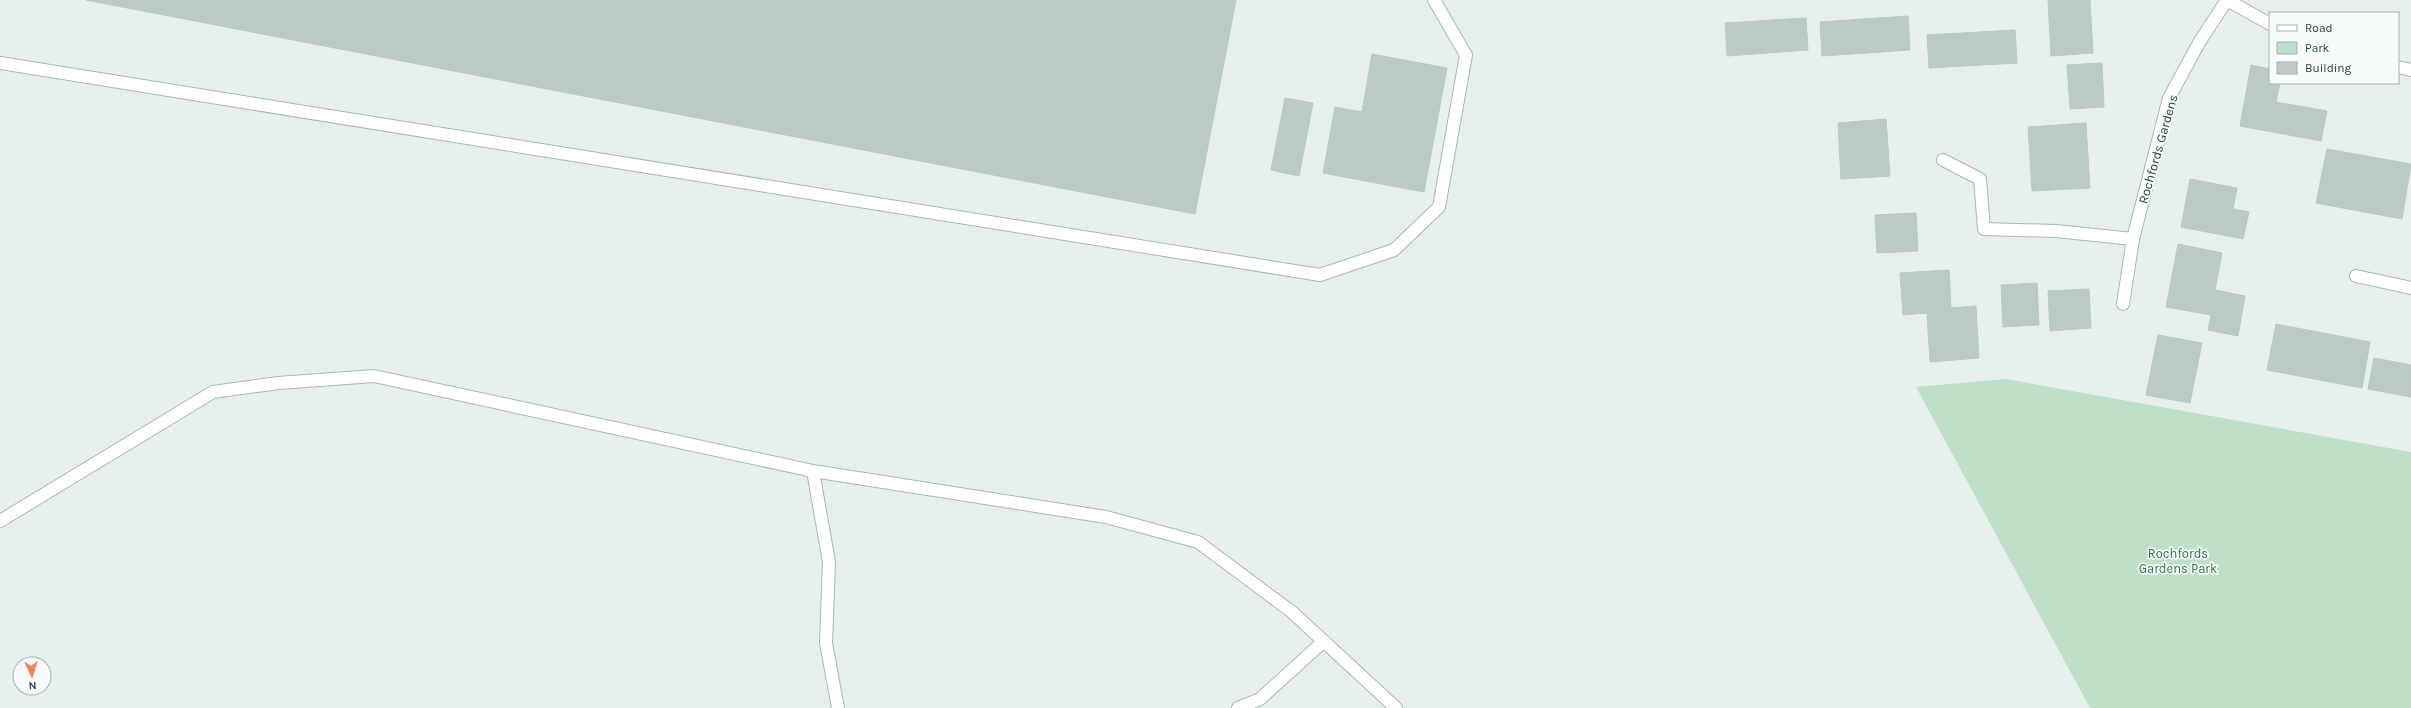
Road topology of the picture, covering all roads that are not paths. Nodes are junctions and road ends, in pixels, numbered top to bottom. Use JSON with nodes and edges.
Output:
{"nodes":[{"id":1,"x":1434,"y":0,"type":"edge"},
{"id":2,"x":2227,"y":0,"type":"edge"},
{"id":3,"x":2269,"y":23,"type":"edge"},
{"id":4,"x":0,"y":63,"type":"edge"},
{"id":5,"x":2399,"y":67,"type":"edge"},
{"id":6,"x":2411,"y":70,"type":"edge"},
{"id":7,"x":1943,"y":160,"type":"dead end"},
{"id":8,"x":2133,"y":239,"type":"junction"},
{"id":9,"x":2356,"y":276,"type":"dead end"},
{"id":10,"x":2411,"y":288,"type":"edge"},
{"id":11,"x":2123,"y":304,"type":"dead end"},
{"id":12,"x":813,"y":470,"type":"junction"},
{"id":13,"x":0,"y":521,"type":"edge"},
{"id":14,"x":1324,"y":641,"type":"junction"},
{"id":15,"x":838,"y":708,"type":"edge"},
{"id":16,"x":1238,"y":708,"type":"edge"},
{"id":17,"x":1396,"y":708,"type":"edge"}],
"edges":[{"from":1,"to":4,"type":"street"},
{"from":2,"to":3,"type":"street","name":"Rochfords Gardens"},
{"from":2,"to":8,"type":"street","name":"Rochfords Gardens"},
{"from":5,"to":6,"type":"street"},
{"from":7,"to":8,"type":"street"},
{"from":8,"to":11,"type":"street","name":"Rochfords Gardens"},
{"from":9,"to":10,"type":"street"},
{"from":12,"to":13,"type":"street"},
{"from":12,"to":14,"type":"street"},
{"from":12,"to":15,"type":"street"},
{"from":14,"to":16,"type":"street"},
{"from":14,"to":17,"type":"street"}]}
